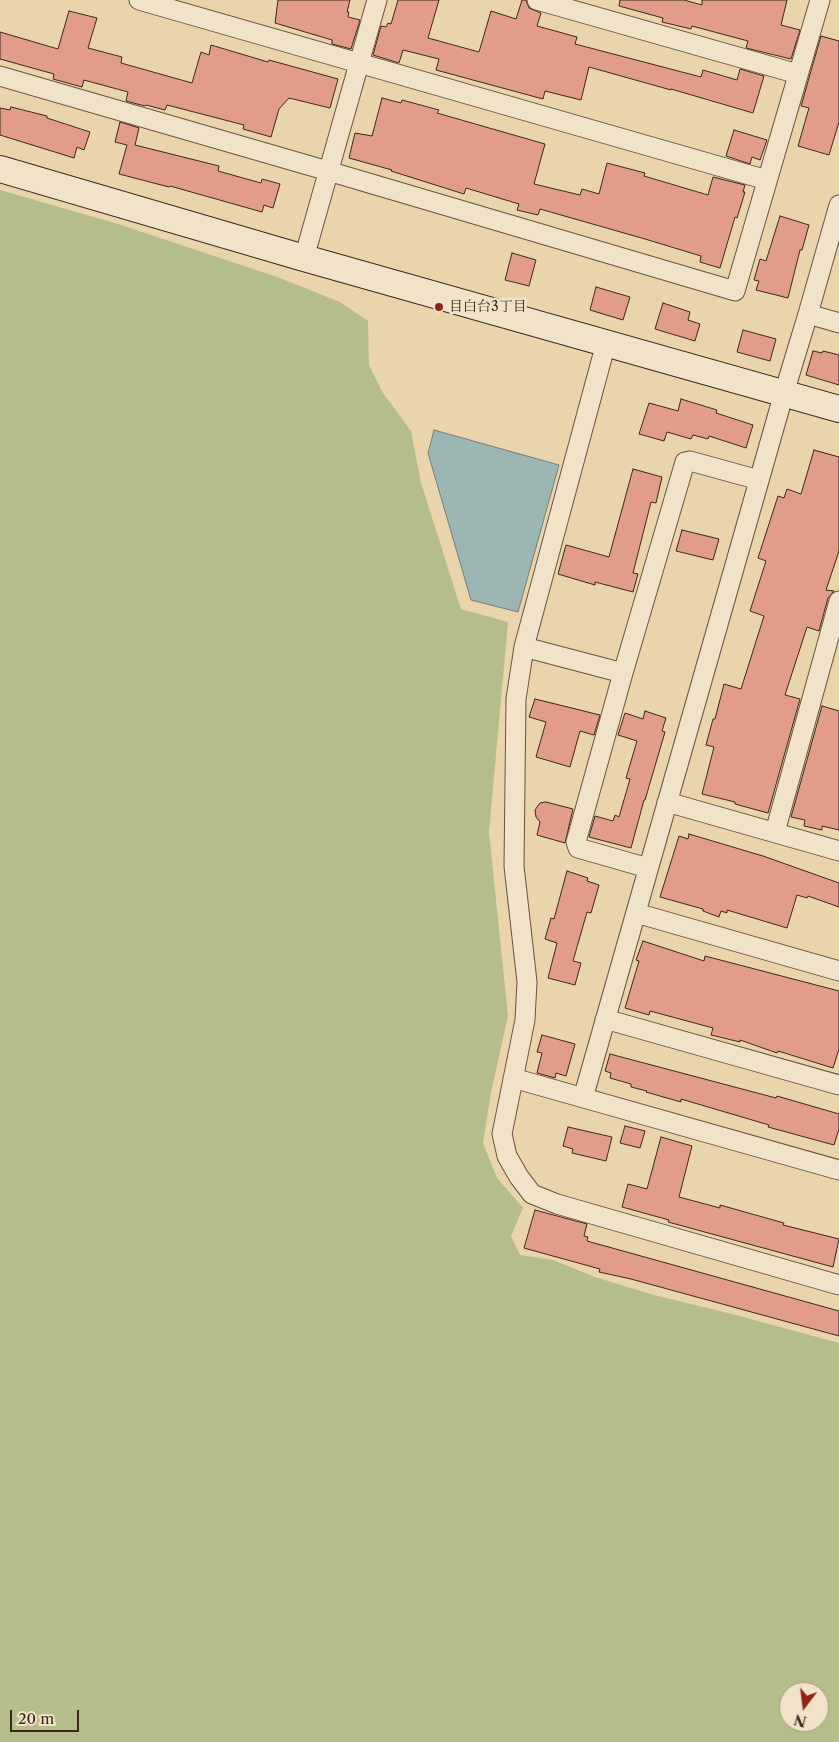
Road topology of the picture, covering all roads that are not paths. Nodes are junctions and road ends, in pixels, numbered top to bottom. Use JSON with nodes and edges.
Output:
{"nodes":[{"id":1,"x":139,"y":0,"type":"edge"},
{"id":2,"x":377,"y":0,"type":"edge"},
{"id":3,"x":537,"y":0,"type":"edge"},
{"id":4,"x":820,"y":0,"type":"edge"},
{"id":5,"x":359,"y":64,"type":"junction"},
{"id":6,"x":798,"y":74,"type":"junction"},
{"id":7,"x":0,"y":76,"type":"edge"},
{"id":8,"x":0,"y":169,"type":"edge"},
{"id":9,"x":328,"y":170,"type":"junction"},
{"id":10,"x":767,"y":180,"type":"junction"},
{"id":11,"x":839,"y":205,"type":"edge"},
{"id":12,"x":304,"y":258,"type":"junction"},
{"id":13,"x":808,"y":314,"type":"junction"},
{"id":14,"x":839,"y":323,"type":"edge"},
{"id":15,"x":606,"y":343,"type":"junction"},
{"id":16,"x":784,"y":393,"type":"junction"},
{"id":17,"x":839,"y":409,"type":"edge"},
{"id":18,"x":759,"y":480,"type":"junction"},
{"id":19,"x":839,"y":601,"type":"edge"},
{"id":20,"x":524,"y":648,"type":"junction"},
{"id":21,"x":624,"y":673,"type":"junction"},
{"id":22,"x":667,"y":802,"type":"junction"},
{"id":23,"x":775,"y":832,"type":"junction"},
{"id":24,"x":839,"y":851,"type":"edge"},
{"id":25,"x":648,"y":868,"type":"junction"},
{"id":26,"x":636,"y":913,"type":"junction"},
{"id":27,"x":839,"y":971,"type":"edge"},
{"id":28,"x":605,"y":1019,"type":"junction"},
{"id":29,"x":513,"y":1078,"type":"junction"},
{"id":30,"x":839,"y":1085,"type":"edge"},
{"id":31,"x":583,"y":1098,"type":"junction"},
{"id":32,"x":839,"y":1170,"type":"edge"},
{"id":33,"x":839,"y":1284,"type":"edge"}],
"edges":[{"from":1,"to":5,"type":"street"},
{"from":2,"to":5,"type":"street"},
{"from":3,"to":6,"type":"street"},
{"from":4,"to":6,"type":"street"},
{"from":5,"to":9,"type":"street"},
{"from":5,"to":10,"type":"street"},
{"from":6,"to":10,"type":"street"},
{"from":7,"to":9,"type":"street"},
{"from":8,"to":12,"type":"street"},
{"from":9,"to":10,"type":"street"},
{"from":9,"to":12,"type":"street"},
{"from":11,"to":13,"type":"street"},
{"from":12,"to":15,"type":"street"},
{"from":13,"to":14,"type":"street"},
{"from":13,"to":16,"type":"street"},
{"from":15,"to":16,"type":"street"},
{"from":15,"to":20,"type":"street"},
{"from":16,"to":17,"type":"street"},
{"from":16,"to":18,"type":"street"},
{"from":18,"to":21,"type":"street"},
{"from":18,"to":22,"type":"street"},
{"from":19,"to":23,"type":"street"},
{"from":20,"to":21,"type":"street"},
{"from":20,"to":29,"type":"street"},
{"from":21,"to":25,"type":"street"},
{"from":22,"to":23,"type":"street"},
{"from":22,"to":25,"type":"street"},
{"from":23,"to":24,"type":"street"},
{"from":25,"to":26,"type":"street"},
{"from":26,"to":27,"type":"street"},
{"from":26,"to":28,"type":"street"},
{"from":28,"to":30,"type":"street"},
{"from":28,"to":31,"type":"street"},
{"from":29,"to":31,"type":"street"},
{"from":29,"to":33,"type":"street"},
{"from":31,"to":32,"type":"street"}]}
